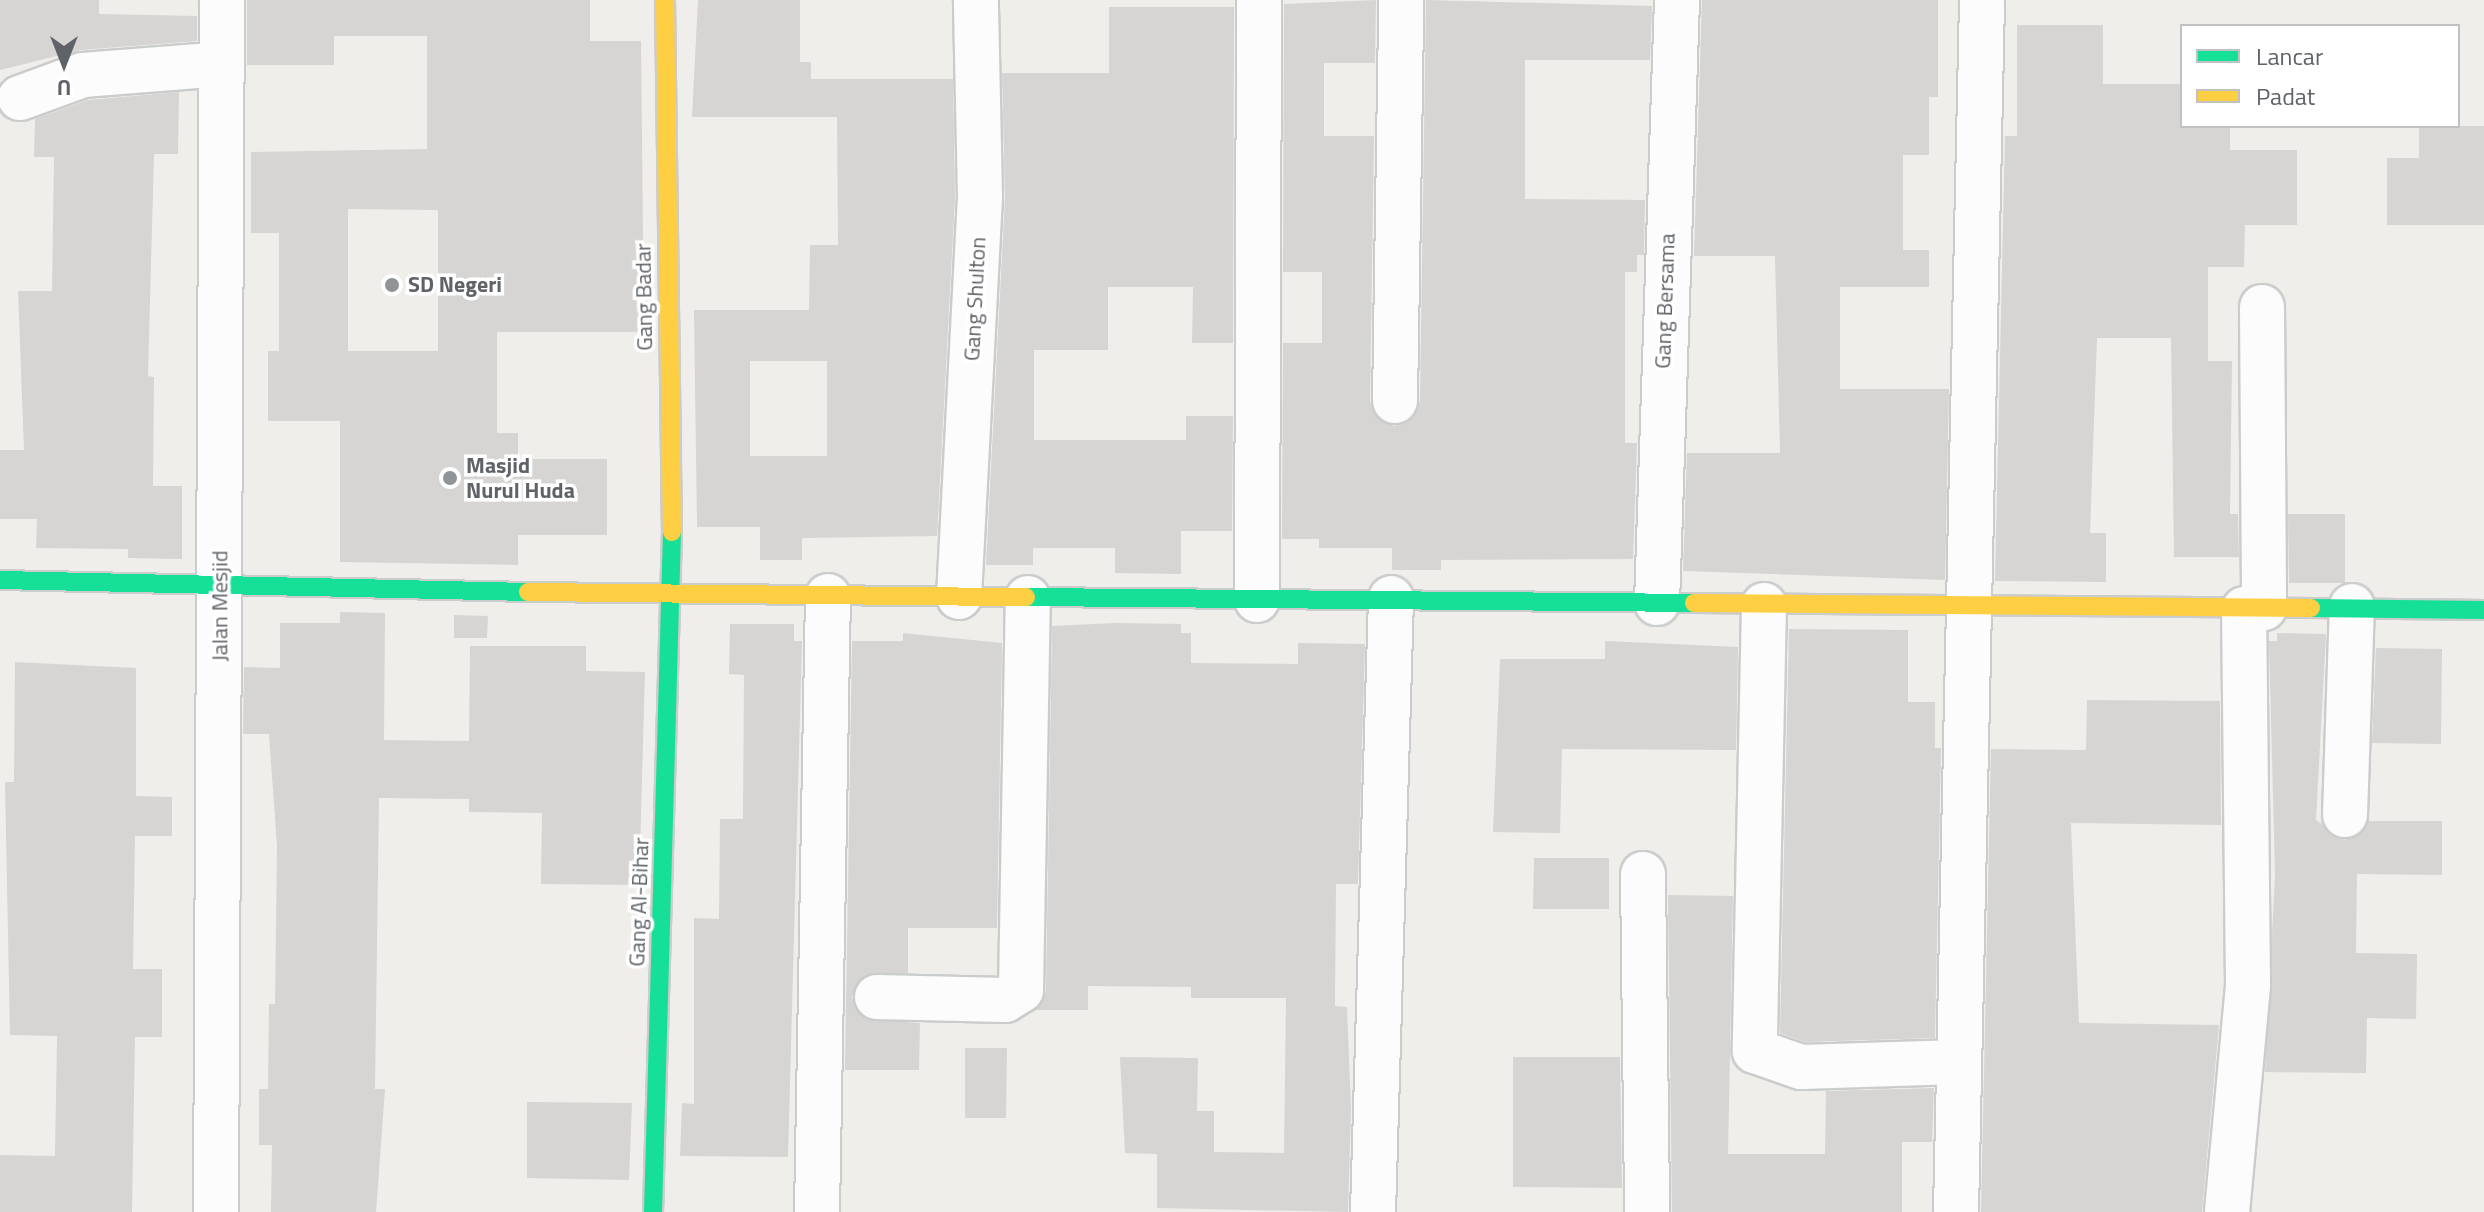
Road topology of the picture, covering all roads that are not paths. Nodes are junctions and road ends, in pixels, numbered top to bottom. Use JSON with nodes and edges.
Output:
{"nodes":[{"id":1,"x":222,"y":0,"type":"edge"},
{"id":2,"x":665,"y":0,"type":"edge"},
{"id":3,"x":976,"y":0,"type":"edge"},
{"id":4,"x":1259,"y":0,"type":"edge"},
{"id":5,"x":1401,"y":0,"type":"edge"},
{"id":6,"x":1677,"y":0,"type":"edge"},
{"id":7,"x":1982,"y":0,"type":"edge"},
{"id":8,"x":222,"y":64,"type":"junction"},
{"id":9,"x":20,"y":98,"type":"dead end"},
{"id":10,"x":2262,"y":307,"type":"dead end"},
{"id":11,"x":1395,"y":401,"type":"dead end"},
{"id":12,"x":0,"y":580,"type":"edge"},
{"id":13,"x":220,"y":585,"type":"junction"},
{"id":14,"x":673,"y":594,"type":"junction"},
{"id":15,"x":828,"y":596,"type":"junction"},
{"id":16,"x":959,"y":597,"type":"junction"},
{"id":17,"x":1028,"y":598,"type":"junction"},
{"id":18,"x":1391,"y":598,"type":"junction"},
{"id":19,"x":1257,"y":600,"type":"junction"},
{"id":20,"x":1967,"y":602,"type":"junction"},
{"id":21,"x":1657,"y":603,"type":"junction"},
{"id":22,"x":1764,"y":605,"type":"junction"},
{"id":23,"x":2352,"y":606,"type":"junction"},
{"id":24,"x":2254,"y":609,"type":"junction"},
{"id":25,"x":2484,"y":610,"type":"edge"},
{"id":26,"x":2345,"y":815,"type":"dead end"},
{"id":27,"x":1643,"y":874,"type":"dead end"},
{"id":28,"x":877,"y":997,"type":"dead end"},
{"id":29,"x":1958,"y":1062,"type":"junction"},
{"id":30,"x":216,"y":1212,"type":"edge"},
{"id":31,"x":653,"y":1212,"type":"edge"},
{"id":32,"x":817,"y":1212,"type":"edge"},
{"id":33,"x":1373,"y":1212,"type":"edge"},
{"id":34,"x":1647,"y":1212,"type":"edge"},
{"id":35,"x":1956,"y":1212,"type":"edge"},
{"id":36,"x":2227,"y":1212,"type":"edge"}],
"edges":[{"from":1,"to":8,"type":"street","name":"Jalan Mesjid"},
{"from":2,"to":14,"type":"street","name":"Gang Badar"},
{"from":3,"to":16,"type":"street","name":"Gang Shulton"},
{"from":4,"to":19,"type":"street"},
{"from":5,"to":11,"type":"street"},
{"from":6,"to":21,"type":"street","name":"Gang Bersama"},
{"from":7,"to":20,"type":"street"},
{"from":8,"to":9,"type":"street"},
{"from":8,"to":13,"type":"street","name":"Jalan Mesjid"},
{"from":10,"to":24,"type":"street"},
{"from":12,"to":13,"type":"street"},
{"from":13,"to":14,"type":"street"},
{"from":13,"to":30,"type":"street","name":"Jalan Mesjid"},
{"from":14,"to":15,"type":"street"},
{"from":14,"to":31,"type":"street","name":"Gang Al-Bihar"},
{"from":15,"to":16,"type":"street"},
{"from":15,"to":32,"type":"street"},
{"from":16,"to":17,"type":"street"},
{"from":17,"to":19,"type":"street"},
{"from":17,"to":28,"type":"street"},
{"from":18,"to":19,"type":"street"},
{"from":18,"to":21,"type":"street"},
{"from":18,"to":33,"type":"street"},
{"from":20,"to":22,"type":"street"},
{"from":20,"to":24,"type":"street"},
{"from":20,"to":29,"type":"street"},
{"from":21,"to":22,"type":"street"},
{"from":22,"to":29,"type":"street"},
{"from":23,"to":24,"type":"street"},
{"from":23,"to":25,"type":"street"},
{"from":23,"to":26,"type":"street"},
{"from":24,"to":36,"type":"street"},
{"from":27,"to":34,"type":"street"},
{"from":29,"to":35,"type":"street"}]}
